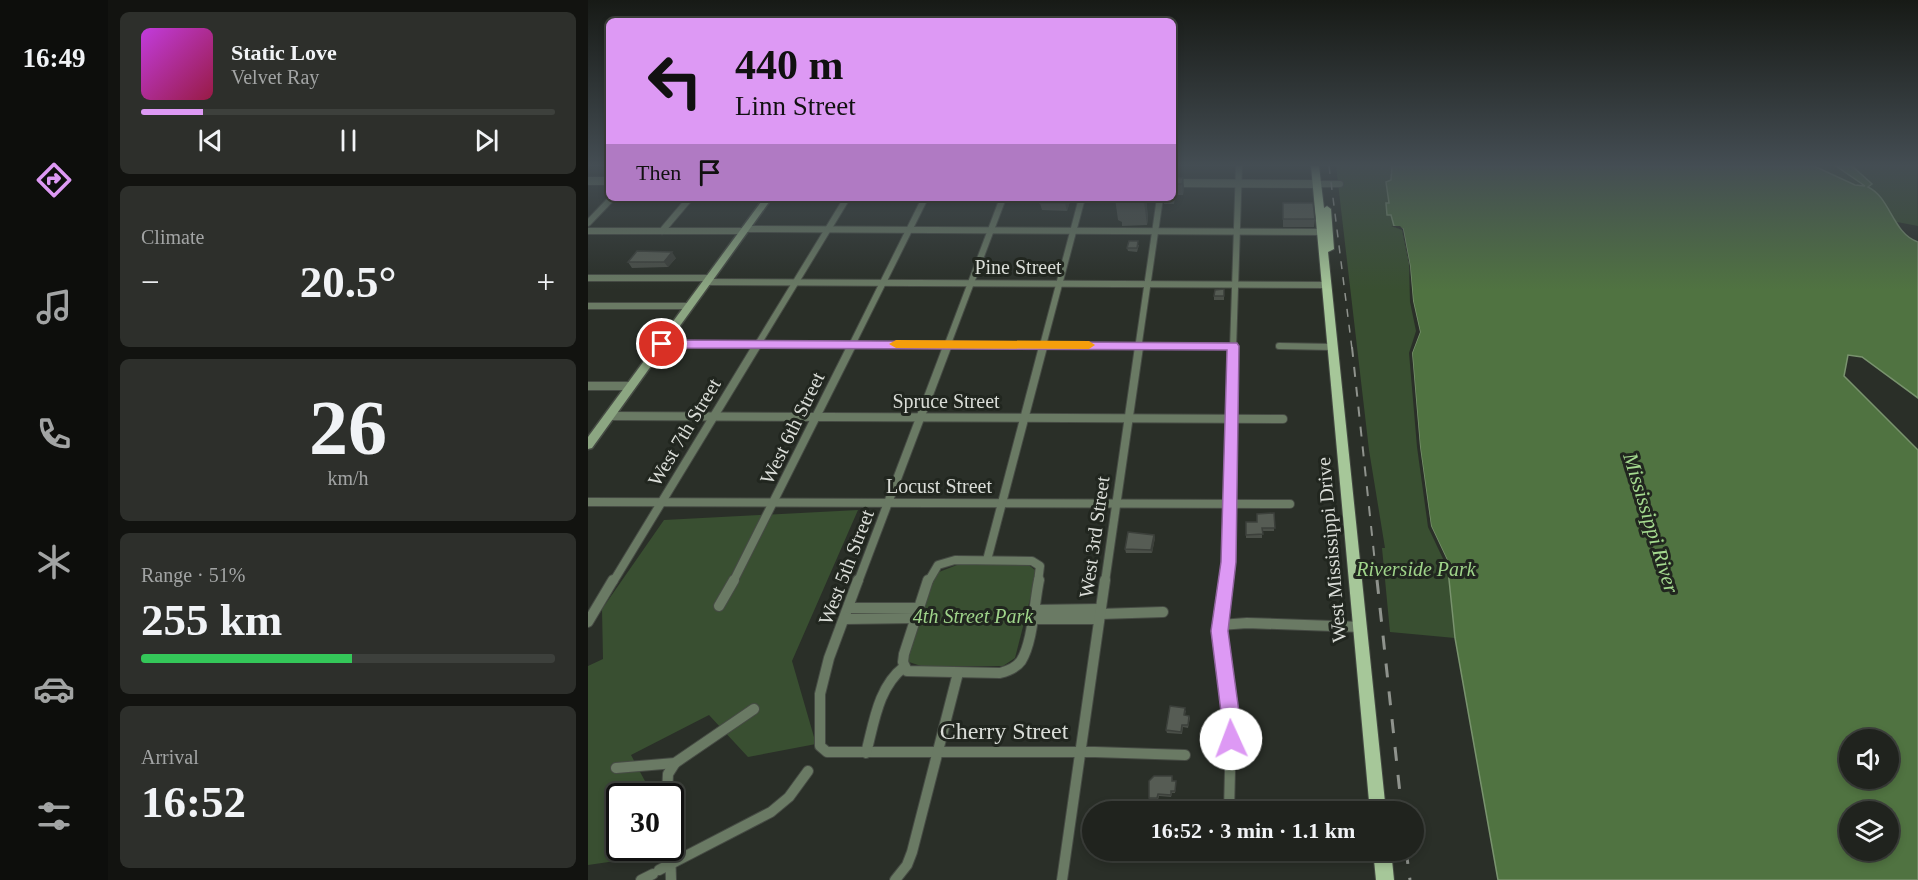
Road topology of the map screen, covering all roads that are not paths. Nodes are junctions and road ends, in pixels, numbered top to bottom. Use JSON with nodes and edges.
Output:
{"nodes":[{"id":1,"x":603,"y":207,"type":"edge"},
{"id":2,"x":682,"y":207,"type":"edge"},
{"id":3,"x":761,"y":207,"type":"edge"},
{"id":4,"x":841,"y":207,"type":"edge"},
{"id":5,"x":920,"y":207,"type":"edge"},
{"id":6,"x":1000,"y":207,"type":"edge"},
{"id":7,"x":1079,"y":207,"type":"edge"},
{"id":8,"x":1159,"y":207,"type":"edge"},
{"id":9,"x":1237,"y":207,"type":"edge"},
{"id":10,"x":1322,"y":207,"type":"edge"},
{"id":11,"x":588,"y":223,"type":"edge"},
{"id":12,"x":828,"y":229,"type":"junction"},
{"id":13,"x":745,"y":230,"type":"junction"},
{"id":14,"x":909,"y":230,"type":"junction"},
{"id":15,"x":991,"y":230,"type":"junction"},
{"id":16,"x":1073,"y":230,"type":"junction"},
{"id":17,"x":588,"y":231,"type":"edge"},
{"id":18,"x":662,"y":231,"type":"junction"},
{"id":19,"x":1155,"y":231,"type":"junction"},
{"id":20,"x":1236,"y":231,"type":"junction"},
{"id":21,"x":1324,"y":232,"type":"junction"},
{"id":22,"x":588,"y":278,"type":"edge"},
{"id":23,"x":709,"y":280,"type":"junction"},
{"id":24,"x":795,"y":282,"type":"junction"},
{"id":25,"x":883,"y":283,"type":"junction"},
{"id":26,"x":970,"y":283,"type":"junction"},
{"id":27,"x":1058,"y":284,"type":"junction"},
{"id":28,"x":1147,"y":284,"type":"junction"},
{"id":29,"x":1235,"y":284,"type":"junction"},
{"id":30,"x":1327,"y":285,"type":"junction"},
{"id":31,"x":588,"y":306,"type":"edge"},
{"id":32,"x":690,"y":306,"type":"junction"},
{"id":33,"x":662,"y":344,"type":"junction"},
{"id":34,"x":758,"y":344,"type":"junction"},
{"id":35,"x":852,"y":344,"type":"junction"},
{"id":36,"x":947,"y":345,"type":"junction"},
{"id":37,"x":1042,"y":345,"type":"junction"},
{"id":38,"x":1138,"y":345,"type":"junction"},
{"id":39,"x":1233,"y":346,"type":"junction"},
{"id":40,"x":1279,"y":346,"type":"dead end"},
{"id":41,"x":1333,"y":347,"type":"junction"},
{"id":42,"x":588,"y":386,"type":"edge"},
{"id":43,"x":631,"y":386,"type":"junction"},
{"id":44,"x":610,"y":416,"type":"junction"},
{"id":45,"x":817,"y":416,"type":"junction"},
{"id":46,"x":713,"y":417,"type":"junction"},
{"id":47,"x":921,"y":417,"type":"junction"},
{"id":48,"x":1024,"y":417,"type":"junction"},
{"id":49,"x":1128,"y":418,"type":"junction"},
{"id":50,"x":1231,"y":418,"type":"junction"},
{"id":51,"x":1282,"y":419,"type":"dead end"},
{"id":52,"x":588,"y":446,"type":"edge"},
{"id":53,"x":662,"y":501,"type":"junction"},
{"id":54,"x":588,"y":502,"type":"edge"},
{"id":55,"x":774,"y":502,"type":"junction"},
{"id":56,"x":889,"y":502,"type":"junction"},
{"id":57,"x":1002,"y":502,"type":"junction"},
{"id":58,"x":1115,"y":503,"type":"junction"},
{"id":59,"x":1228,"y":504,"type":"junction"},
{"id":60,"x":1290,"y":504,"type":"dead end"},
{"id":61,"x":987,"y":560,"type":"junction"},
{"id":62,"x":718,"y":606,"type":"dead end"},
{"id":63,"x":849,"y":608,"type":"junction"},
{"id":64,"x":1163,"y":612,"type":"dead end"},
{"id":65,"x":591,"y":613,"type":"edge"},
{"id":66,"x":916,"y":613,"type":"junction"},
{"id":67,"x":1032,"y":614,"type":"junction"},
{"id":68,"x":1100,"y":614,"type":"junction"},
{"id":69,"x":845,"y":618,"type":"junction"},
{"id":70,"x":588,"y":622,"type":"edge"},
{"id":71,"x":1220,"y":625,"type":"junction"},
{"id":72,"x":1361,"y":627,"type":"junction"},
{"id":73,"x":904,"y":667,"type":"junction"},
{"id":74,"x":957,"y":673,"type":"junction"},
{"id":75,"x":754,"y":709,"type":"dead end"},
{"id":76,"x":824,"y":750,"type":"joint"},
{"id":77,"x":1081,"y":751,"type":"junction"},
{"id":78,"x":866,"y":753,"type":"junction"},
{"id":79,"x":939,"y":753,"type":"junction"},
{"id":80,"x":1185,"y":755,"type":"dead end"},
{"id":81,"x":675,"y":763,"type":"junction"},
{"id":82,"x":616,"y":768,"type":"dead end"},
{"id":83,"x":808,"y":771,"type":"dead end"},
{"id":84,"x":668,"y":783,"type":"edge"},
{"id":85,"x":1228,"y":801,"type":"edge"},
{"id":86,"x":1377,"y":801,"type":"edge"},
{"id":87,"x":671,"y":861,"type":"edge"},
{"id":88,"x":1383,"y":861,"type":"edge"},
{"id":89,"x":671,"y":864,"type":"junction"},
{"id":90,"x":641,"y":880,"type":"edge"},
{"id":91,"x":671,"y":880,"type":"edge"},
{"id":92,"x":895,"y":880,"type":"edge"},
{"id":93,"x":1062,"y":880,"type":"edge"},
{"id":94,"x":1385,"y":880,"type":"edge"}],
"edges":[{"from":1,"to":11,"type":"street"},
{"from":2,"to":18,"type":"street"},
{"from":3,"to":13,"type":"main road"},
{"from":4,"to":12,"type":"street","name":"West 7th Street"},
{"from":5,"to":14,"type":"street","name":"West 6th Street"},
{"from":6,"to":15,"type":"street","name":"West 5th Street"},
{"from":7,"to":16,"type":"street"},
{"from":8,"to":19,"type":"street","name":"West 3rd Street"},
{"from":9,"to":20,"type":"street"},
{"from":10,"to":21,"type":"main road","name":"West Mississippi Drive"},
{"from":12,"to":13,"type":"street"},
{"from":12,"to":14,"type":"street"},
{"from":12,"to":24,"type":"street","name":"West 7th Street"},
{"from":13,"to":18,"type":"street"},
{"from":13,"to":23,"type":"main road"},
{"from":14,"to":15,"type":"street"},
{"from":14,"to":25,"type":"street","name":"West 6th Street"},
{"from":15,"to":16,"type":"street"},
{"from":15,"to":26,"type":"street","name":"West 5th Street"},
{"from":16,"to":19,"type":"street"},
{"from":16,"to":27,"type":"street"},
{"from":17,"to":18,"type":"street"},
{"from":19,"to":20,"type":"street"},
{"from":19,"to":28,"type":"street","name":"West 3rd Street"},
{"from":20,"to":21,"type":"street"},
{"from":20,"to":29,"type":"street"},
{"from":21,"to":30,"type":"main road","name":"West Mississippi Drive"},
{"from":22,"to":23,"type":"street","name":"Pine Street"},
{"from":23,"to":24,"type":"street","name":"Pine Street"},
{"from":23,"to":32,"type":"main road"},
{"from":24,"to":25,"type":"street","name":"Pine Street"},
{"from":24,"to":34,"type":"street","name":"West 7th Street"},
{"from":25,"to":26,"type":"street","name":"Pine Street"},
{"from":25,"to":35,"type":"street","name":"West 6th Street"},
{"from":26,"to":27,"type":"street","name":"Pine Street"},
{"from":26,"to":36,"type":"street","name":"West 5th Street"},
{"from":27,"to":28,"type":"street","name":"Pine Street"},
{"from":27,"to":37,"type":"street"},
{"from":28,"to":29,"type":"street","name":"Pine Street"},
{"from":28,"to":38,"type":"street","name":"West 3rd Street"},
{"from":29,"to":30,"type":"street","name":"Pine Street"},
{"from":29,"to":39,"type":"street"},
{"from":30,"to":41,"type":"main road","name":"West Mississippi Drive"},
{"from":31,"to":32,"type":"street"},
{"from":32,"to":33,"type":"main road"},
{"from":33,"to":34,"type":"street"},
{"from":33,"to":43,"type":"main road"},
{"from":34,"to":35,"type":"street"},
{"from":34,"to":46,"type":"street","name":"West 7th Street"},
{"from":35,"to":36,"type":"street"},
{"from":35,"to":45,"type":"street","name":"West 6th Street"},
{"from":36,"to":37,"type":"street"},
{"from":36,"to":47,"type":"street","name":"West 5th Street"},
{"from":37,"to":38,"type":"street"},
{"from":37,"to":48,"type":"street"},
{"from":38,"to":39,"type":"street"},
{"from":38,"to":49,"type":"street","name":"West 3rd Street"},
{"from":39,"to":50,"type":"street"},
{"from":40,"to":41,"type":"street"},
{"from":41,"to":72,"type":"main road","name":"West Mississippi Drive"},
{"from":42,"to":43,"type":"street"},
{"from":43,"to":44,"type":"main road"},
{"from":44,"to":46,"type":"street","name":"Spruce Street"},
{"from":44,"to":52,"type":"main road"},
{"from":45,"to":46,"type":"street","name":"Spruce Street"},
{"from":45,"to":47,"type":"street","name":"Spruce Street"},
{"from":45,"to":55,"type":"street","name":"West 6th Street"},
{"from":46,"to":53,"type":"street","name":"West 7th Street"},
{"from":47,"to":48,"type":"street","name":"Spruce Street"},
{"from":47,"to":56,"type":"street","name":"West 5th Street"},
{"from":48,"to":49,"type":"street","name":"Spruce Street"},
{"from":48,"to":57,"type":"street"},
{"from":49,"to":50,"type":"street","name":"Spruce Street"},
{"from":49,"to":58,"type":"street","name":"West 3rd Street"},
{"from":50,"to":51,"type":"street","name":"Spruce Street"},
{"from":50,"to":59,"type":"street"},
{"from":53,"to":54,"type":"street","name":"Locust Street"},
{"from":53,"to":55,"type":"street","name":"Locust Street"},
{"from":53,"to":65,"type":"street","name":"West 7th Street"},
{"from":55,"to":56,"type":"street","name":"Locust Street"},
{"from":55,"to":62,"type":"street","name":"West 6th Street"},
{"from":56,"to":57,"type":"street","name":"Locust Street"},
{"from":56,"to":63,"type":"street","name":"West 5th Street"},
{"from":57,"to":58,"type":"street","name":"Locust Street"},
{"from":57,"to":61,"type":"street"},
{"from":58,"to":59,"type":"street","name":"Locust Street"},
{"from":58,"to":68,"type":"street","name":"West 3rd Street"},
{"from":59,"to":60,"type":"street","name":"Locust Street"},
{"from":59,"to":71,"type":"street"},
{"from":61,"to":66,"type":"street"},
{"from":61,"to":67,"type":"street"},
{"from":63,"to":66,"type":"street"},
{"from":63,"to":69,"type":"street","name":"West 5th Street"},
{"from":64,"to":68,"type":"street"},
{"from":65,"to":70,"type":"street","name":"West 7th Street"},
{"from":66,"to":69,"type":"street"},
{"from":66,"to":73,"type":"street"},
{"from":67,"to":68,"type":"street"},
{"from":67,"to":74,"type":"street"},
{"from":68,"to":77,"type":"street","name":"West 3rd Street"},
{"from":69,"to":76,"type":"street","name":"West 5th Street"},
{"from":71,"to":72,"type":"street"},
{"from":71,"to":85,"type":"street"},
{"from":72,"to":86,"type":"main road","name":"West Mississippi Drive"},
{"from":73,"to":74,"type":"street"},
{"from":73,"to":78,"type":"street"},
{"from":74,"to":79,"type":"street"},
{"from":75,"to":81,"type":"street"},
{"from":76,"to":78,"type":"street","name":"Cherry Street"},
{"from":77,"to":79,"type":"street","name":"Cherry Street"},
{"from":77,"to":80,"type":"street","name":"Cherry Street"},
{"from":77,"to":93,"type":"street","name":"West 3rd Street"},
{"from":78,"to":79,"type":"street","name":"Cherry Street"},
{"from":79,"to":92,"type":"street"},
{"from":81,"to":82,"type":"street"},
{"from":81,"to":84,"type":"street"},
{"from":83,"to":89,"type":"street"},
{"from":87,"to":89,"type":"street"},
{"from":88,"to":94,"type":"main road"},
{"from":89,"to":90,"type":"street"},
{"from":89,"to":91,"type":"street"}]}
